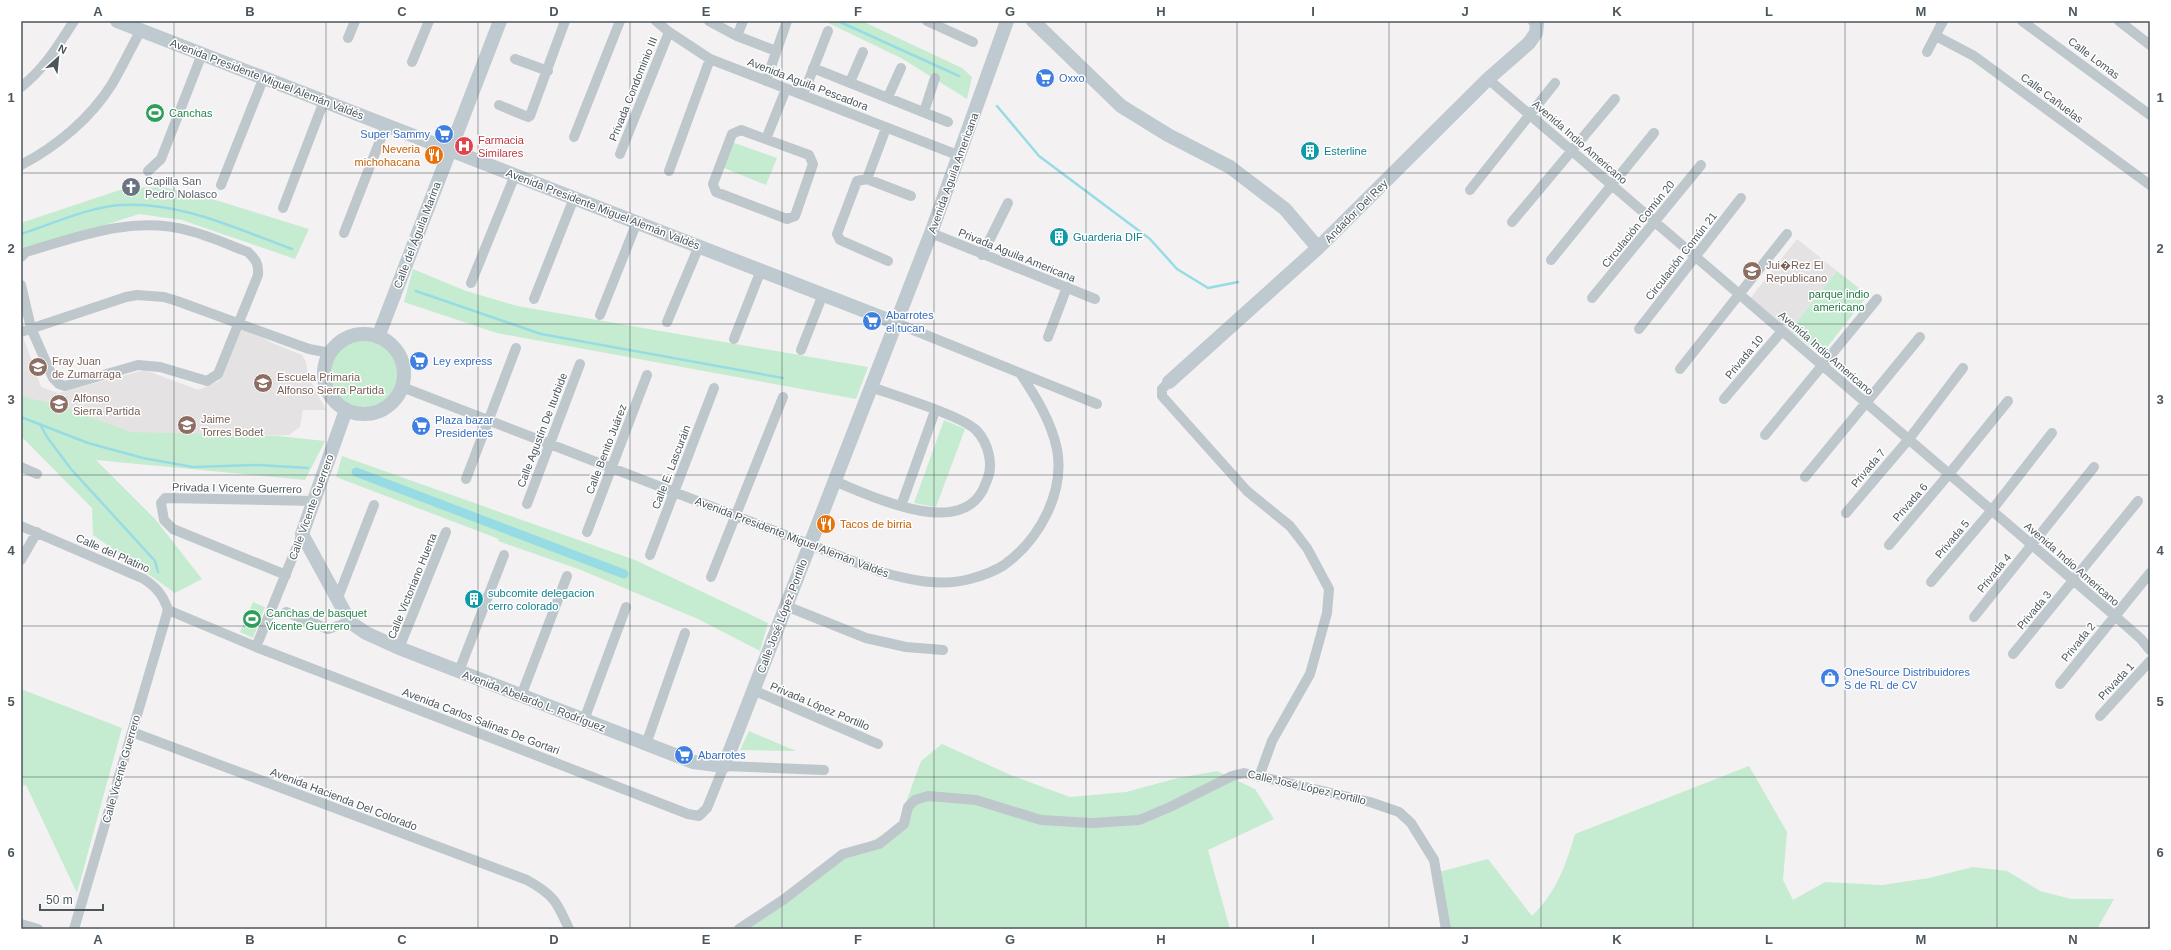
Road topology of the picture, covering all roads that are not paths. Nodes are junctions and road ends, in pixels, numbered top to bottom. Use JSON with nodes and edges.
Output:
{"nodes":[{"id":1,"x":74,"y":21,"type":"edge"},
{"id":2,"x":117,"y":21,"type":"edge"},
{"id":3,"x":355,"y":21,"type":"edge"},
{"id":4,"x":429,"y":21,"type":"edge"},
{"id":5,"x":500,"y":21,"type":"edge"},
{"id":6,"x":620,"y":21,"type":"edge"},
{"id":7,"x":656,"y":21,"type":"edge"},
{"id":8,"x":709,"y":21,"type":"edge"},
{"id":9,"x":743,"y":21,"type":"edge"},
{"id":10,"x":787,"y":21,"type":"edge"},
{"id":11,"x":927,"y":21,"type":"edge"},
{"id":12,"x":1007,"y":21,"type":"edge"},
{"id":13,"x":1033,"y":21,"type":"edge"},
{"id":14,"x":1943,"y":21,"type":"edge"},
{"id":15,"x":2022,"y":21,"type":"edge"},
{"id":16,"x":2119,"y":21,"type":"edge"},
{"id":17,"x":561,"y":22,"type":"edge"},
{"id":18,"x":950,"y":26,"type":"edge"},
{"id":19,"x":1536,"y":27,"type":"edge"},
{"id":20,"x":141,"y":30,"type":"junction"},
{"id":21,"x":828,"y":31,"type":"dead end"},
{"id":22,"x":669,"y":32,"type":"junction"},
{"id":23,"x":737,"y":36,"type":"junction"},
{"id":24,"x":1936,"y":36,"type":"junction"},
{"id":25,"x":348,"y":38,"type":"dead end"},
{"id":26,"x":973,"y":42,"type":"dead end"},
{"id":27,"x":2150,"y":45,"type":"edge"},
{"id":28,"x":776,"y":51,"type":"junction"},
{"id":29,"x":863,"y":52,"type":"dead end"},
{"id":30,"x":1928,"y":52,"type":"dead end"},
{"id":31,"x":202,"y":54,"type":"junction"},
{"id":32,"x":515,"y":59,"type":"dead end"},
{"id":33,"x":710,"y":59,"type":"junction"},
{"id":34,"x":412,"y":62,"type":"dead end"},
{"id":35,"x":813,"y":68,"type":"junction"},
{"id":36,"x":901,"y":68,"type":"dead end"},
{"id":37,"x":548,"y":71,"type":"junction"},
{"id":38,"x":264,"y":78,"type":"junction"},
{"id":39,"x":935,"y":78,"type":"dead end"},
{"id":40,"x":1488,"y":80,"type":"junction"},
{"id":41,"x":766,"y":81,"type":"junction"},
{"id":42,"x":850,"y":82,"type":"junction"},
{"id":43,"x":1555,"y":83,"type":"dead end"},
{"id":44,"x":21,"y":87,"type":"edge"},
{"id":45,"x":786,"y":89,"type":"junction"},
{"id":46,"x":803,"y":95,"type":"junction"},
{"id":47,"x":888,"y":98,"type":"junction"},
{"id":48,"x":1615,"y":99,"type":"dead end"},
{"id":49,"x":324,"y":101,"type":"junction"},
{"id":50,"x":499,"y":105,"type":"dead end"},
{"id":51,"x":924,"y":112,"type":"junction"},
{"id":52,"x":1530,"y":115,"type":"junction"},
{"id":53,"x":2150,"y":115,"type":"edge"},
{"id":54,"x":948,"y":122,"type":"dead end"},
{"id":55,"x":386,"y":125,"type":"junction"},
{"id":56,"x":886,"y":128,"type":"junction"},
{"id":57,"x":1654,"y":133,"type":"dead end"},
{"id":58,"x":574,"y":137,"type":"dead end"},
{"id":59,"x":766,"y":139,"type":"junction"},
{"id":60,"x":449,"y":149,"type":"junction"},
{"id":61,"x":1572,"y":151,"type":"junction"},
{"id":62,"x":620,"y":154,"type":"dead end"},
{"id":63,"x":960,"y":156,"type":"junction"},
{"id":64,"x":21,"y":165,"type":"edge"},
{"id":65,"x":1701,"y":165,"type":"dead end"},
{"id":66,"x":148,"y":171,"type":"dead end"},
{"id":67,"x":669,"y":171,"type":"dead end"},
{"id":68,"x":515,"y":175,"type":"junction"},
{"id":69,"x":866,"y":179,"type":"junction"},
{"id":70,"x":221,"y":185,"type":"dead end"},
{"id":71,"x":1612,"y":185,"type":"junction"},
{"id":72,"x":2150,"y":185,"type":"edge"},
{"id":73,"x":1470,"y":190,"type":"dead end"},
{"id":74,"x":911,"y":196,"type":"dead end"},
{"id":75,"x":574,"y":198,"type":"junction"},
{"id":76,"x":1741,"y":198,"type":"dead end"},
{"id":77,"x":1008,"y":203,"type":"dead end"},
{"id":78,"x":283,"y":208,"type":"dead end"},
{"id":79,"x":637,"y":222,"type":"junction"},
{"id":80,"x":1512,"y":222,"type":"dead end"},
{"id":81,"x":1655,"y":222,"type":"junction"},
{"id":82,"x":344,"y":233,"type":"dead end"},
{"id":83,"x":931,"y":233,"type":"junction"},
{"id":84,"x":1787,"y":234,"type":"dead end"},
{"id":85,"x":699,"y":246,"type":"junction"},
{"id":86,"x":1318,"y":248,"type":"junction"},
{"id":87,"x":982,"y":255,"type":"junction"},
{"id":88,"x":21,"y":257,"type":"edge"},
{"id":89,"x":1695,"y":257,"type":"junction"},
{"id":90,"x":1551,"y":260,"type":"dead end"},
{"id":91,"x":888,"y":261,"type":"dead end"},
{"id":92,"x":761,"y":270,"type":"junction"},
{"id":93,"x":471,"y":283,"type":"dead end"},
{"id":94,"x":21,"y":285,"type":"edge"},
{"id":95,"x":1067,"y":287,"type":"junction"},
{"id":96,"x":823,"y":294,"type":"junction"},
{"id":97,"x":1739,"y":294,"type":"junction"},
{"id":98,"x":1592,"y":298,"type":"dead end"},
{"id":99,"x":534,"y":299,"type":"dead end"},
{"id":100,"x":1095,"y":299,"type":"dead end"},
{"id":101,"x":1877,"y":299,"type":"dead end"},
{"id":102,"x":600,"y":315,"type":"dead end"},
{"id":103,"x":239,"y":322,"type":"junction"},
{"id":104,"x":667,"y":322,"type":"dead end"},
{"id":105,"x":896,"y":323,"type":"junction"},
{"id":106,"x":31,"y":328,"type":"junction"},
{"id":107,"x":1639,"y":329,"type":"dead end"},
{"id":108,"x":1782,"y":331,"type":"junction"},
{"id":109,"x":21,"y":332,"type":"edge"},
{"id":110,"x":378,"y":337,"type":"junction"},
{"id":111,"x":1048,"y":337,"type":"dead end"},
{"id":112,"x":1920,"y":337,"type":"dead end"},
{"id":113,"x":734,"y":339,"type":"dead end"},
{"id":114,"x":516,"y":348,"type":"dead end"},
{"id":115,"x":801,"y":350,"type":"dead end"},
{"id":116,"x":330,"y":353,"type":"junction"},
{"id":117,"x":580,"y":364,"type":"dead end"},
{"id":118,"x":1823,"y":366,"type":"junction"},
{"id":119,"x":1964,"y":368,"type":"dead end"},
{"id":120,"x":1680,"y":369,"type":"dead end"},
{"id":121,"x":1020,"y":373,"type":"junction"},
{"id":122,"x":647,"y":375,"type":"dead end"},
{"id":123,"x":1169,"y":382,"type":"joint"},
{"id":124,"x":402,"y":387,"type":"junction"},
{"id":125,"x":871,"y":387,"type":"junction"},
{"id":126,"x":714,"y":388,"type":"dead end"},
{"id":127,"x":783,"y":397,"type":"dead end"},
{"id":128,"x":1724,"y":399,"type":"dead end"},
{"id":129,"x":2008,"y":401,"type":"dead end"},
{"id":130,"x":1867,"y":403,"type":"junction"},
{"id":131,"x":1098,"y":404,"type":"dead end"},
{"id":132,"x":346,"y":410,"type":"junction"},
{"id":133,"x":935,"y":411,"type":"junction"},
{"id":134,"x":488,"y":420,"type":"junction"},
{"id":135,"x":2052,"y":433,"type":"dead end"},
{"id":136,"x":1765,"y":435,"type":"dead end"},
{"id":137,"x":1908,"y":439,"type":"junction"},
{"id":138,"x":550,"y":444,"type":"junction"},
{"id":139,"x":2094,"y":467,"type":"dead end"},
{"id":140,"x":21,"y":468,"type":"edge"},
{"id":141,"x":612,"y":468,"type":"junction"},
{"id":142,"x":37,"y":474,"type":"dead end"},
{"id":143,"x":1949,"y":474,"type":"junction"},
{"id":144,"x":1805,"y":477,"type":"dead end"},
{"id":145,"x":466,"y":480,"type":"dead end"},
{"id":146,"x":834,"y":481,"type":"junction"},
{"id":147,"x":674,"y":492,"type":"junction"},
{"id":148,"x":314,"y":501,"type":"junction"},
{"id":149,"x":2138,"y":501,"type":"dead end"},
{"id":150,"x":526,"y":504,"type":"dead end"},
{"id":151,"x":374,"y":505,"type":"dead end"},
{"id":152,"x":901,"y":506,"type":"junction"},
{"id":153,"x":1992,"y":510,"type":"junction"},
{"id":154,"x":1846,"y":513,"type":"dead end"},
{"id":155,"x":736,"y":516,"type":"junction"},
{"id":156,"x":21,"y":526,"type":"edge"},
{"id":157,"x":37,"y":532,"type":"junction"},
{"id":158,"x":446,"y":532,"type":"dead end"},
{"id":159,"x":587,"y":532,"type":"dead end"},
{"id":160,"x":302,"y":534,"type":"junction"},
{"id":161,"x":810,"y":544,"type":"junction"},
{"id":162,"x":1889,"y":545,"type":"dead end"},
{"id":163,"x":2033,"y":545,"type":"junction"},
{"id":164,"x":504,"y":555,"type":"dead end"},
{"id":165,"x":650,"y":555,"type":"dead end"},
{"id":166,"x":21,"y":560,"type":"edge"},
{"id":167,"x":2150,"y":573,"type":"edge"},
{"id":168,"x":286,"y":575,"type":"junction"},
{"id":169,"x":567,"y":576,"type":"dead end"},
{"id":170,"x":711,"y":577,"type":"dead end"},
{"id":171,"x":2074,"y":580,"type":"junction"},
{"id":172,"x":1931,"y":582,"type":"dead end"},
{"id":173,"x":337,"y":600,"type":"junction"},
{"id":174,"x":786,"y":606,"type":"junction"},
{"id":175,"x":626,"y":607,"type":"dead end"},
{"id":176,"x":168,"y":610,"type":"junction"},
{"id":177,"x":286,"y":612,"type":"dead end"},
{"id":178,"x":1974,"y":616,"type":"dead end"},
{"id":179,"x":2115,"y":616,"type":"junction"},
{"id":180,"x":350,"y":622,"type":"junction"},
{"id":181,"x":685,"y":633,"type":"dead end"},
{"id":182,"x":2146,"y":640,"type":"edge"},
{"id":183,"x":256,"y":647,"type":"junction"},
{"id":184,"x":399,"y":648,"type":"junction"},
{"id":185,"x":943,"y":650,"type":"dead end"},
{"id":186,"x":2150,"y":650,"type":"edge"},
{"id":187,"x":2013,"y":654,"type":"dead end"},
{"id":188,"x":2150,"y":662,"type":"edge"},
{"id":189,"x":459,"y":672,"type":"junction"},
{"id":190,"x":2060,"y":684,"type":"dead end"},
{"id":191,"x":753,"y":690,"type":"junction"},
{"id":192,"x":521,"y":696,"type":"junction"},
{"id":193,"x":2100,"y":716,"type":"dead end"},
{"id":194,"x":584,"y":720,"type":"junction"},
{"id":195,"x":132,"y":732,"type":"junction"},
{"id":196,"x":646,"y":744,"type":"junction"},
{"id":197,"x":878,"y":744,"type":"dead end"},
{"id":198,"x":724,"y":766,"type":"junction"},
{"id":199,"x":824,"y":770,"type":"dead end"},
{"id":200,"x":1259,"y":777,"type":"junction"},
{"id":201,"x":699,"y":816,"type":"joint"},
{"id":202,"x":21,"y":924,"type":"edge"},
{"id":203,"x":38,"y":929,"type":"edge"},
{"id":204,"x":74,"y":929,"type":"edge"},
{"id":205,"x":569,"y":929,"type":"edge"},
{"id":206,"x":739,"y":929,"type":"edge"},
{"id":207,"x":1446,"y":929,"type":"edge"}],
"edges":[{"from":1,"to":44,"type":"street"},
{"from":2,"to":20,"type":"street","name":"Avenida Presidente Miguel Alemán Valdés"},
{"from":3,"to":25,"type":"street"},
{"from":4,"to":34,"type":"street"},
{"from":5,"to":60,"type":"street","name":"Calle del Águila Marina"},
{"from":6,"to":58,"type":"street"},
{"from":7,"to":22,"type":"street","name":"Avenida Aguila Pescadora"},
{"from":8,"to":23,"type":"street"},
{"from":9,"to":23,"type":"street"},
{"from":10,"to":28,"type":"street"},
{"from":11,"to":18,"type":"street"},
{"from":12,"to":63,"type":"street","name":"Avenida Aguila Americana"},
{"from":13,"to":86,"type":"street"},
{"from":14,"to":24,"type":"street"},
{"from":15,"to":53,"type":"street","name":"Calle Lomas"},
{"from":16,"to":27,"type":"street"},
{"from":17,"to":37,"type":"street"},
{"from":18,"to":26,"type":"street"},
{"from":19,"to":40,"type":"street","name":"Andador Del Rey"},
{"from":20,"to":31,"type":"street","name":"Avenida Presidente Miguel Alemán Valdés"},
{"from":20,"to":64,"type":"street"},
{"from":21,"to":35,"type":"street"},
{"from":22,"to":33,"type":"street","name":"Avenida Aguila Pescadora"},
{"from":22,"to":62,"type":"street","name":"Privada Condominio III"},
{"from":23,"to":28,"type":"street"},
{"from":24,"to":30,"type":"street"},
{"from":24,"to":72,"type":"street","name":"Calle Cañuelas"},
{"from":28,"to":41,"type":"street"},
{"from":29,"to":42,"type":"street"},
{"from":31,"to":38,"type":"street","name":"Avenida Presidente Miguel Alemán Valdés"},
{"from":31,"to":66,"type":"street"},
{"from":32,"to":37,"type":"street"},
{"from":33,"to":41,"type":"street","name":"Avenida Aguila Pescadora"},
{"from":33,"to":67,"type":"street"},
{"from":35,"to":42,"type":"street"},
{"from":35,"to":46,"type":"street"},
{"from":36,"to":47,"type":"street"},
{"from":37,"to":50,"type":"street"},
{"from":38,"to":49,"type":"street","name":"Avenida Presidente Miguel Alemán Valdés"},
{"from":38,"to":70,"type":"street"},
{"from":39,"to":51,"type":"street"},
{"from":40,"to":52,"type":"street","name":"Avenida Indio Americano"},
{"from":40,"to":86,"type":"street","name":"Andador Del Rey"},
{"from":41,"to":45,"type":"street","name":"Avenida Aguila Pescadora"},
{"from":42,"to":47,"type":"street"},
{"from":43,"to":52,"type":"street"},
{"from":45,"to":46,"type":"street","name":"Avenida Aguila Pescadora"},
{"from":45,"to":59,"type":"street"},
{"from":46,"to":56,"type":"street","name":"Avenida Aguila Pescadora"},
{"from":47,"to":51,"type":"street"},
{"from":48,"to":61,"type":"street"},
{"from":49,"to":55,"type":"street","name":"Avenida Presidente Miguel Alemán Valdés"},
{"from":49,"to":78,"type":"street"},
{"from":51,"to":54,"type":"street"},
{"from":52,"to":61,"type":"street","name":"Avenida Indio Americano"},
{"from":52,"to":73,"type":"street"},
{"from":55,"to":60,"type":"street","name":"Avenida Presidente Miguel Alemán Valdés"},
{"from":55,"to":82,"type":"street"},
{"from":56,"to":63,"type":"street","name":"Avenida Aguila Pescadora"},
{"from":56,"to":69,"type":"street"},
{"from":57,"to":71,"type":"street"},
{"from":59,"to":59,"type":"street"},
{"from":60,"to":68,"type":"street","name":"Avenida Presidente Miguel Alemán Valdés"},
{"from":60,"to":110,"type":"street","name":"Calle del Águila Marina"},
{"from":61,"to":71,"type":"street","name":"Avenida Indio Americano"},
{"from":61,"to":80,"type":"street"},
{"from":63,"to":83,"type":"street","name":"Avenida Aguila Americana"},
{"from":65,"to":81,"type":"street","name":"Circulación Común 20"},
{"from":68,"to":75,"type":"street","name":"Avenida Presidente Miguel Alemán Valdés"},
{"from":68,"to":93,"type":"street"},
{"from":69,"to":74,"type":"street"},
{"from":69,"to":91,"type":"street"},
{"from":71,"to":81,"type":"street","name":"Avenida Indio Americano"},
{"from":71,"to":90,"type":"street"},
{"from":75,"to":79,"type":"street","name":"Avenida Presidente Miguel Alemán Valdés"},
{"from":75,"to":99,"type":"street"},
{"from":76,"to":89,"type":"street","name":"Circulación Común 21"},
{"from":77,"to":87,"type":"street"},
{"from":79,"to":85,"type":"street","name":"Avenida Presidente Miguel Alemán Valdés"},
{"from":79,"to":102,"type":"street"},
{"from":81,"to":89,"type":"street","name":"Avenida Indio Americano"},
{"from":81,"to":98,"type":"street","name":"Circulación Común 20"},
{"from":83,"to":87,"type":"street","name":"Privada Aguila Americana"},
{"from":83,"to":105,"type":"street","name":"Avenida Aguila Americana"},
{"from":84,"to":97,"type":"street"},
{"from":85,"to":92,"type":"street","name":"Avenida Presidente Miguel Alemán Valdés"},
{"from":85,"to":104,"type":"street"},
{"from":86,"to":123,"type":"street","name":"Andador Del Rey"},
{"from":87,"to":95,"type":"street","name":"Privada Aguila Americana"},
{"from":88,"to":103,"type":"street"},
{"from":89,"to":97,"type":"street","name":"Avenida Indio Americano"},
{"from":89,"to":107,"type":"street","name":"Circulación Común 21"},
{"from":92,"to":96,"type":"street","name":"Avenida Presidente Miguel Alemán Valdés"},
{"from":92,"to":113,"type":"street"},
{"from":94,"to":106,"type":"street"},
{"from":95,"to":100,"type":"street","name":"Privada Aguila Americana"},
{"from":95,"to":111,"type":"street"},
{"from":96,"to":105,"type":"street","name":"Avenida Presidente Miguel Alemán Valdés"},
{"from":96,"to":115,"type":"street"},
{"from":97,"to":108,"type":"street","name":"Avenida Indio Americano"},
{"from":97,"to":120,"type":"street"},
{"from":101,"to":118,"type":"street"},
{"from":103,"to":106,"type":"street"},
{"from":103,"to":106,"type":"street"},
{"from":103,"to":116,"type":"street"},
{"from":105,"to":121,"type":"street","name":"Avenida Presidente Miguel Alemán Valdés"},
{"from":105,"to":125,"type":"street","name":"Calle José López Portillo"},
{"from":106,"to":109,"type":"street"},
{"from":108,"to":118,"type":"street","name":"Avenida Indio Americano"},
{"from":108,"to":128,"type":"street","name":"Privada 10"},
{"from":110,"to":116,"type":"street"},
{"from":110,"to":124,"type":"street"},
{"from":112,"to":130,"type":"street"},
{"from":114,"to":134,"type":"street"},
{"from":116,"to":132,"type":"street"},
{"from":117,"to":138,"type":"street","name":"Calle Agustín De Iturbide"},
{"from":118,"to":130,"type":"street","name":"Avenida Indio Americano"},
{"from":118,"to":136,"type":"street"},
{"from":119,"to":137,"type":"street","name":"Privada 7"},
{"from":121,"to":131,"type":"street","name":"Avenida Presidente Miguel Alemán Valdés"},
{"from":121,"to":161,"type":"street","name":"Avenida Presidente Miguel Alemán Valdés"},
{"from":122,"to":141,"type":"street","name":"Calle Benito Juárez"},
{"from":123,"to":200,"type":"street"},
{"from":124,"to":132,"type":"street"},
{"from":124,"to":134,"type":"street","name":"Avenida Presidente Miguel Alemán Valdés"},
{"from":125,"to":133,"type":"street"},
{"from":125,"to":146,"type":"street","name":"Calle José López Portillo"},
{"from":126,"to":147,"type":"street","name":"Calle E. Lascuráin"},
{"from":127,"to":155,"type":"street"},
{"from":129,"to":143,"type":"street","name":"Privada 6"},
{"from":130,"to":137,"type":"street","name":"Avenida Indio Americano"},
{"from":130,"to":144,"type":"street"},
{"from":132,"to":148,"type":"street","name":"Calle Vicente Guerrero"},
{"from":133,"to":152,"type":"street"},
{"from":133,"to":152,"type":"street"},
{"from":134,"to":138,"type":"street","name":"Avenida Presidente Miguel Alemán Valdés"},
{"from":134,"to":145,"type":"street"},
{"from":135,"to":153,"type":"street","name":"Privada 5"},
{"from":137,"to":143,"type":"street","name":"Avenida Indio Americano"},
{"from":137,"to":154,"type":"street","name":"Privada 7"},
{"from":138,"to":141,"type":"street","name":"Avenida Presidente Miguel Alemán Valdés"},
{"from":138,"to":150,"type":"street","name":"Calle Agustín De Iturbide"},
{"from":139,"to":163,"type":"street","name":"Privada 4"},
{"from":140,"to":142,"type":"street"},
{"from":141,"to":147,"type":"street","name":"Avenida Presidente Miguel Alemán Valdés"},
{"from":141,"to":159,"type":"street","name":"Calle Benito Juárez"},
{"from":143,"to":153,"type":"street","name":"Avenida Indio Americano"},
{"from":143,"to":162,"type":"street","name":"Privada 6"},
{"from":146,"to":152,"type":"street"},
{"from":146,"to":161,"type":"street","name":"Calle José López Portillo"},
{"from":147,"to":155,"type":"street","name":"Avenida Presidente Miguel Alemán Valdés"},
{"from":147,"to":165,"type":"street","name":"Calle E. Lascuráin"},
{"from":148,"to":160,"type":"street","name":"Calle Vicente Guerrero"},
{"from":148,"to":168,"type":"street","name":"Privada I Vicente Guerrero"},
{"from":149,"to":171,"type":"street","name":"Privada 3"},
{"from":151,"to":173,"type":"street"},
{"from":153,"to":163,"type":"street","name":"Avenida Indio Americano"},
{"from":153,"to":172,"type":"street","name":"Privada 5"},
{"from":155,"to":161,"type":"street","name":"Avenida Presidente Miguel Alemán Valdés"},
{"from":155,"to":170,"type":"street"},
{"from":156,"to":157,"type":"street","name":"Calle del Platino"},
{"from":157,"to":166,"type":"street"},
{"from":157,"to":176,"type":"street","name":"Calle del Platino"},
{"from":158,"to":184,"type":"street","name":"Calle Victoriano Huerta"},
{"from":160,"to":168,"type":"street","name":"Calle Vicente Guerrero"},
{"from":160,"to":173,"type":"street","name":"Avenida Abelardo L. Rodríguez"},
{"from":161,"to":174,"type":"street","name":"Calle José López Portillo"},
{"from":163,"to":171,"type":"street","name":"Avenida Indio Americano"},
{"from":163,"to":178,"type":"street","name":"Privada 4"},
{"from":164,"to":189,"type":"street"},
{"from":167,"to":179,"type":"street","name":"Privada 2"},
{"from":168,"to":183,"type":"street","name":"Calle Vicente Guerrero"},
{"from":169,"to":192,"type":"street"},
{"from":171,"to":179,"type":"street","name":"Avenida Indio Americano"},
{"from":171,"to":187,"type":"street","name":"Privada 3"},
{"from":173,"to":180,"type":"street","name":"Avenida Abelardo L. Rodríguez"},
{"from":174,"to":185,"type":"street"},
{"from":174,"to":191,"type":"street","name":"Calle José López Portillo"},
{"from":175,"to":194,"type":"street"},
{"from":176,"to":183,"type":"street"},
{"from":176,"to":195,"type":"street","name":"Calle Vicente Guerrero"},
{"from":177,"to":180,"type":"street"},
{"from":179,"to":182,"type":"street","name":"Avenida Indio Americano"},
{"from":179,"to":190,"type":"street","name":"Privada 2"},
{"from":180,"to":184,"type":"street","name":"Avenida Abelardo L. Rodríguez"},
{"from":181,"to":196,"type":"street"},
{"from":182,"to":186,"type":"street"},
{"from":183,"to":201,"type":"street","name":"Avenida Carlos Salinas De Gortari"},
{"from":184,"to":189,"type":"street","name":"Avenida Abelardo L. Rodríguez"},
{"from":188,"to":193,"type":"street","name":"Privada 1"},
{"from":189,"to":192,"type":"street","name":"Avenida Abelardo L. Rodríguez"},
{"from":191,"to":197,"type":"street","name":"Privada López Portillo"},
{"from":191,"to":198,"type":"street","name":"Calle José López Portillo"},
{"from":192,"to":194,"type":"street","name":"Avenida Abelardo L. Rodríguez"},
{"from":194,"to":196,"type":"street","name":"Avenida Abelardo L. Rodríguez"},
{"from":195,"to":204,"type":"street","name":"Calle Vicente Guerrero"},
{"from":195,"to":205,"type":"street","name":"Avenida Hacienda Del Colorado"},
{"from":196,"to":198,"type":"street","name":"Avenida Abelardo L. Rodríguez"},
{"from":198,"to":199,"type":"street"},
{"from":198,"to":201,"type":"street","name":"Calle José López Portillo"},
{"from":200,"to":206,"type":"street","name":"Calle José López Portillo"},
{"from":200,"to":207,"type":"street","name":"Calle José López Portillo"},
{"from":202,"to":203,"type":"street"}]}
